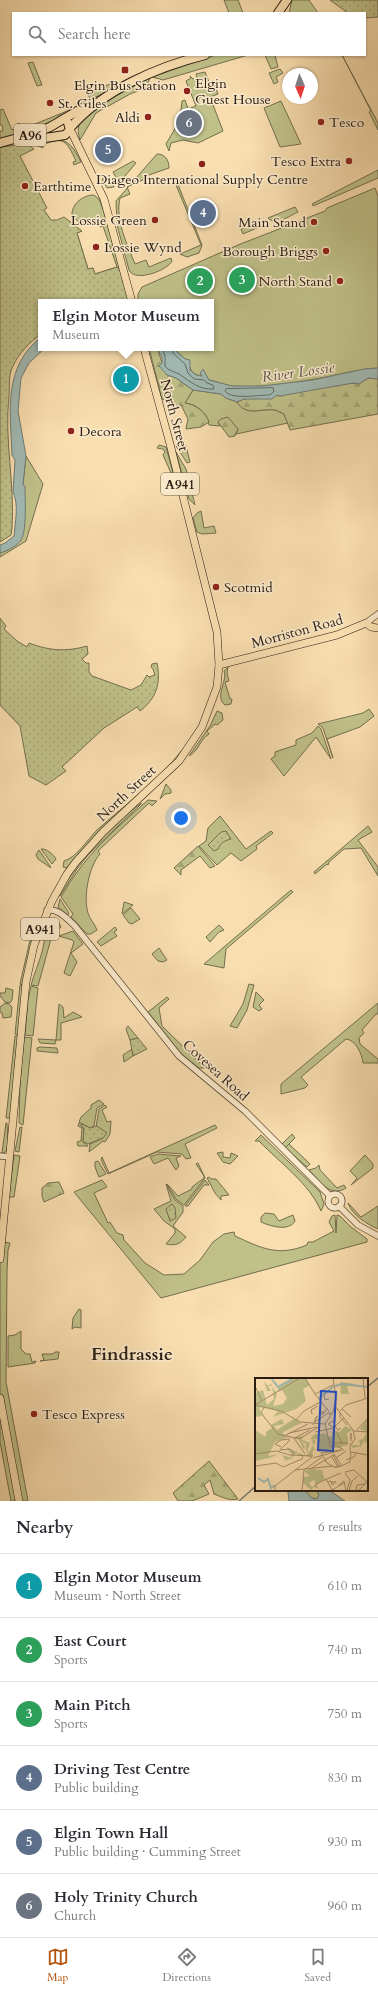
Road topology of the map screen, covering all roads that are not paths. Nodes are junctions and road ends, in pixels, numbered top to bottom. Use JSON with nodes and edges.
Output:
{"nodes":[{"id":1,"x":287,"y":0,"type":"edge"},
{"id":2,"x":279,"y":12,"type":"edge"},
{"id":3,"x":285,"y":12,"type":"edge"},
{"id":4,"x":201,"y":56,"type":"edge"},
{"id":5,"x":105,"y":98,"type":"junction"},
{"id":6,"x":60,"y":122,"type":"junction"},
{"id":7,"x":70,"y":128,"type":"junction"},
{"id":8,"x":62,"y":135,"type":"junction"},
{"id":9,"x":0,"y":143,"type":"edge"},
{"id":10,"x":80,"y":149,"type":"junction"},
{"id":11,"x":131,"y":299,"type":"edge"},
{"id":12,"x":145,"y":351,"type":"edge"},
{"id":13,"x":378,"y":614,"type":"edge"},
{"id":14,"x":366,"y":623,"type":"junction"},
{"id":15,"x":378,"y":628,"type":"edge"},
{"id":16,"x":219,"y":665,"type":"junction"},
{"id":17,"x":48,"y":910,"type":"junction"},
{"id":18,"x":0,"y":1156,"type":"edge"},
{"id":19,"x":10,"y":1157,"type":"junction"},
{"id":20,"x":330,"y":1196,"type":"junction"},
{"id":21,"x":339,"y":1206,"type":"junction"},
{"id":22,"x":378,"y":1236,"type":"edge"},
{"id":23,"x":0,"y":1259,"type":"edge"},
{"id":24,"x":0,"y":1398,"type":"edge"},
{"id":25,"x":19,"y":1501,"type":"edge"}],
"edges":[{"from":1,"to":2,"type":"highway"},
{"from":1,"to":3,"type":"highway"},
{"from":4,"to":5,"type":"highway","number":"A96"},
{"from":5,"to":6,"type":"highway","number":"A96"},
{"from":5,"to":7,"type":"highway","number":"A96"},
{"from":6,"to":7,"type":"highway","number":"A96"},
{"from":6,"to":8,"type":"highway","number":"A96"},
{"from":6,"to":9,"type":"highway","number":"A96"},
{"from":7,"to":8,"type":"highway","number":"A96"},
{"from":7,"to":10,"type":"main road"},
{"from":8,"to":9,"type":"highway","number":"A96"},
{"from":8,"to":10,"type":"main road"},
{"from":10,"to":11,"type":"main road"},
{"from":12,"to":16,"type":"main road","name":"North Street","number":"A941"},
{"from":13,"to":14,"type":"street","name":"Morriston Road"},
{"from":14,"to":15,"type":"main road"},
{"from":14,"to":16,"type":"main road","name":"Morriston Road"},
{"from":16,"to":17,"type":"main road","name":"North Street","number":"A941"},
{"from":17,"to":19,"type":"main road","name":"North Street","number":"A941"},
{"from":17,"to":20,"type":"street","name":"Covesea Road"},
{"from":18,"to":19,"type":"street"},
{"from":19,"to":23,"type":"main road","name":"North Street","number":"A941"},
{"from":20,"to":21,"type":"street","name":"Covesea Road"},
{"from":20,"to":21,"type":"street","name":"Covesea Road"},
{"from":21,"to":22,"type":"street","name":"Covesea Road"},
{"from":24,"to":25,"type":"main road"}]}
